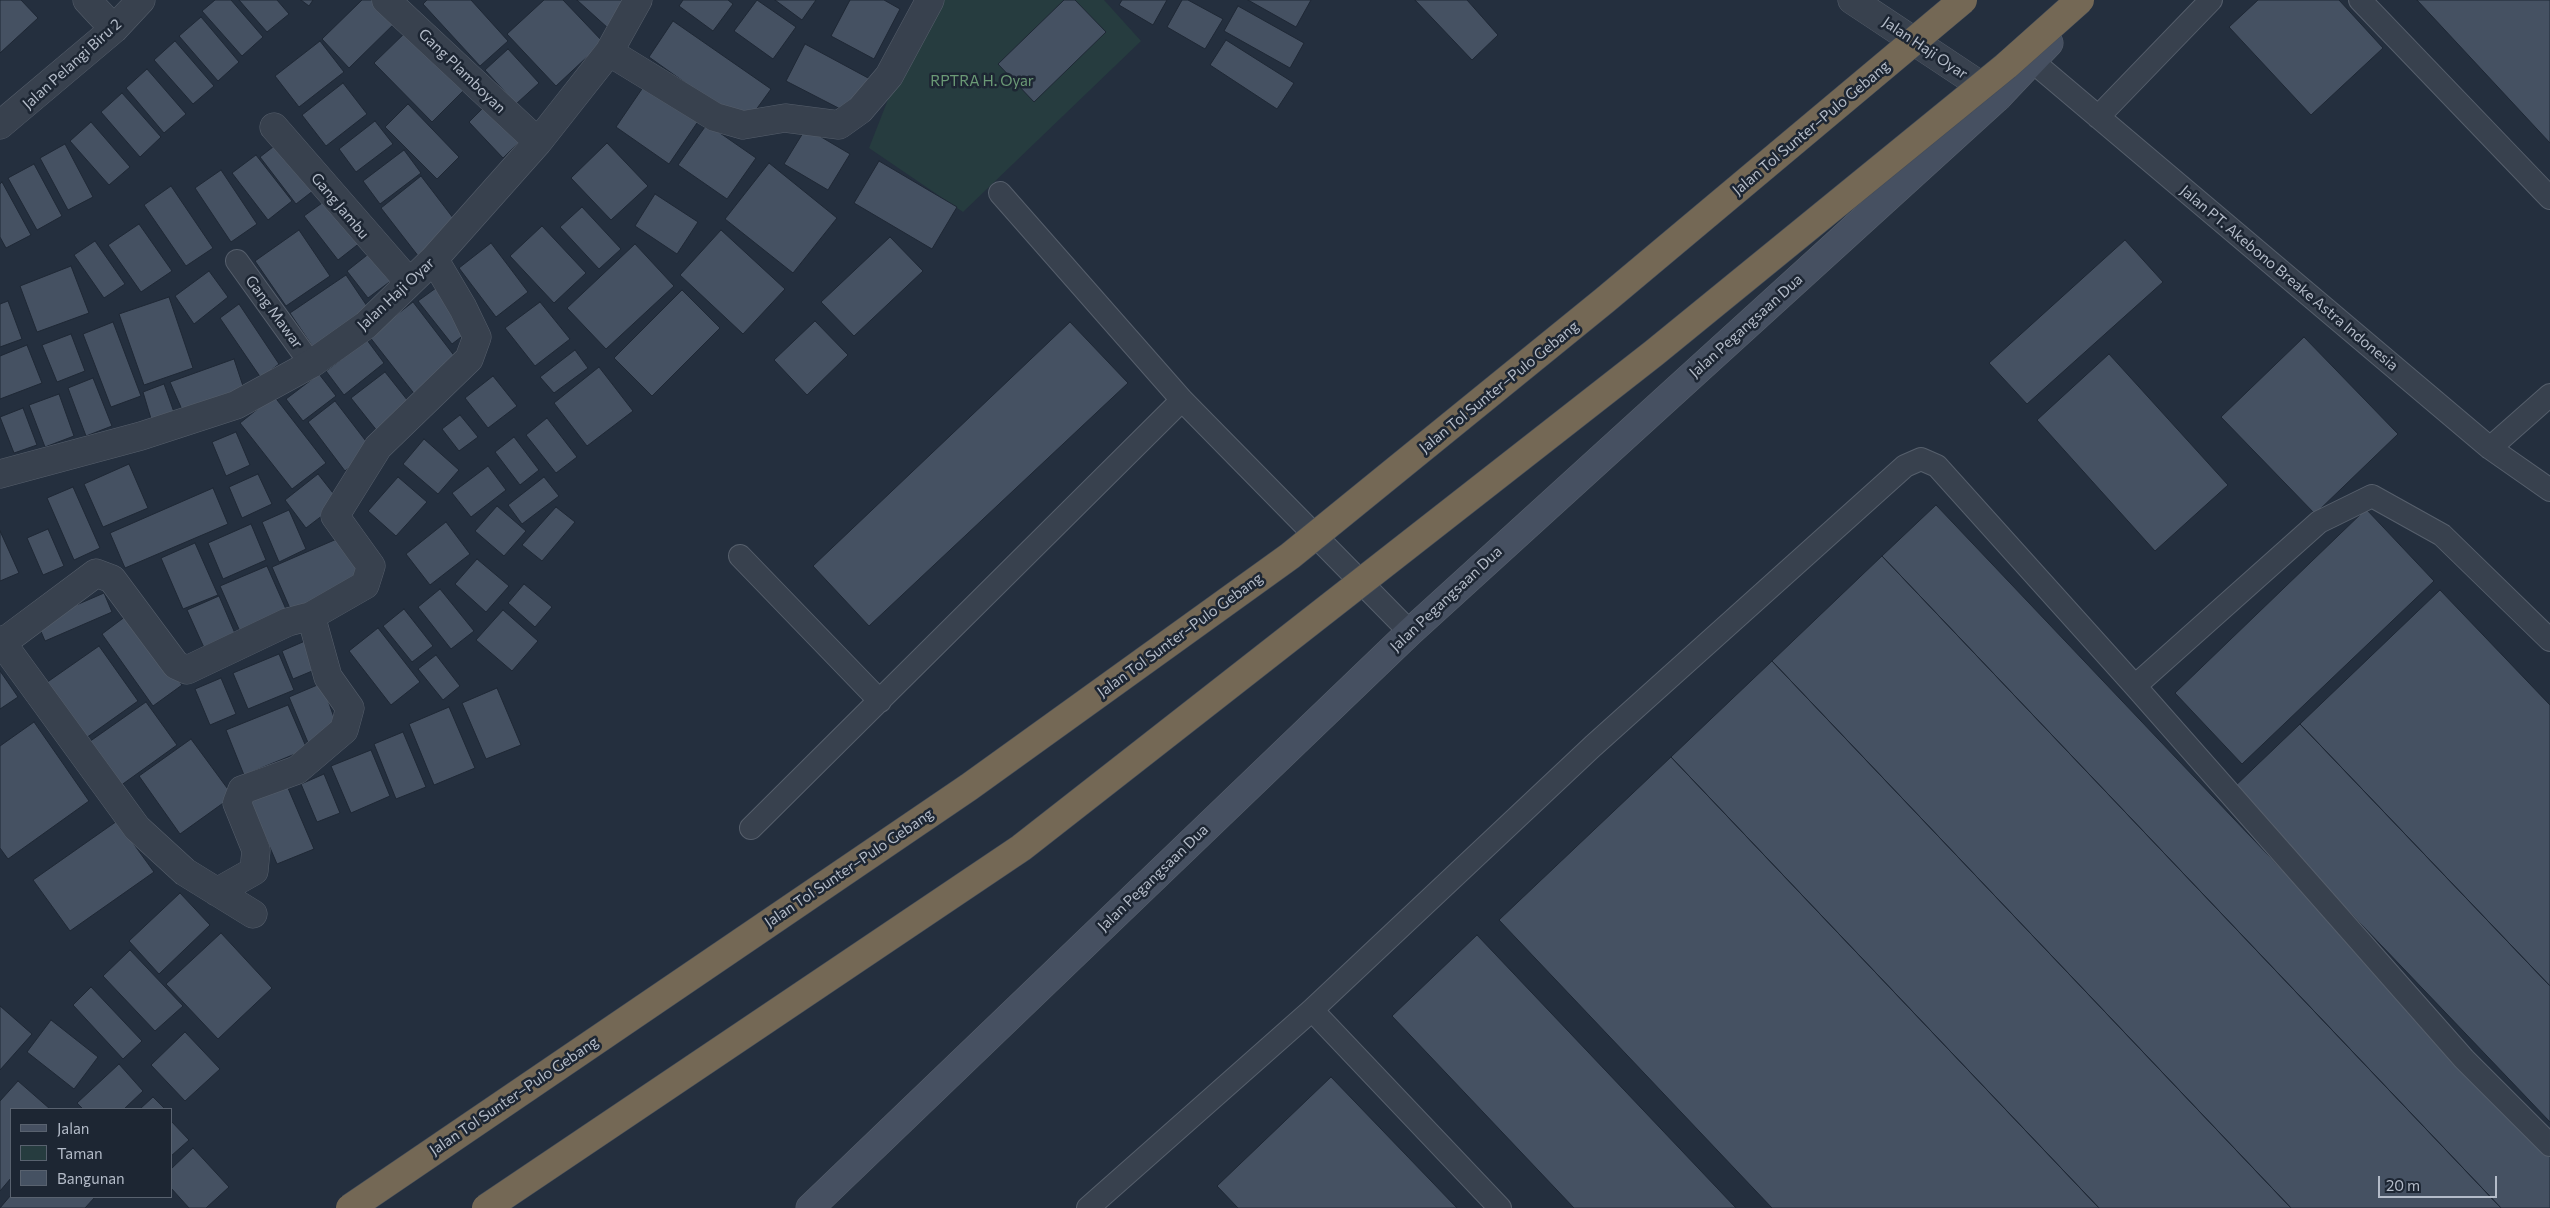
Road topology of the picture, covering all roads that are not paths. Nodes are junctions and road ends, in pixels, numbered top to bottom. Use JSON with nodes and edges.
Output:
{"nodes":[{"id":1,"x":87,"y":0,"type":"edge"},
{"id":2,"x":141,"y":0,"type":"edge"},
{"id":3,"x":386,"y":0,"type":"edge"},
{"id":4,"x":638,"y":0,"type":"edge"},
{"id":5,"x":930,"y":0,"type":"edge"},
{"id":6,"x":1852,"y":0,"type":"edge"},
{"id":7,"x":1963,"y":0,"type":"edge"},
{"id":8,"x":2080,"y":0,"type":"edge"},
{"id":9,"x":2092,"y":0,"type":"edge"},
{"id":10,"x":2211,"y":0,"type":"edge"},
{"id":11,"x":2360,"y":0,"type":"edge"},
{"id":12,"x":114,"y":29,"type":"junction"},
{"id":13,"x":608,"y":52,"type":"junction"},
{"id":14,"x":2031,"y":60,"type":"junction"},
{"id":15,"x":1998,"y":97,"type":"junction"},
{"id":16,"x":2098,"y":117,"type":"junction"},
{"id":17,"x":0,"y":125,"type":"edge"},
{"id":18,"x":274,"y":127,"type":"dead end"},
{"id":19,"x":538,"y":142,"type":"junction"},
{"id":20,"x":1000,"y":193,"type":"dead end"},
{"id":21,"x":2550,"y":198,"type":"edge"},
{"id":22,"x":434,"y":259,"type":"junction"},
{"id":23,"x":237,"y":261,"type":"dead end"},
{"id":24,"x":408,"y":282,"type":"junction"},
{"id":25,"x":311,"y":364,"type":"junction"},
{"id":26,"x":2550,"y":395,"type":"edge"},
{"id":27,"x":1182,"y":400,"type":"junction"},
{"id":28,"x":2490,"y":448,"type":"junction"},
{"id":29,"x":0,"y":474,"type":"edge"},
{"id":30,"x":2550,"y":490,"type":"edge"},
{"id":31,"x":740,"y":556,"type":"dead end"},
{"id":32,"x":311,"y":616,"type":"junction"},
{"id":33,"x":1410,"y":632,"type":"junction"},
{"id":34,"x":2550,"y":640,"type":"edge"},
{"id":35,"x":1,"y":642,"type":"edge"},
{"id":36,"x":2135,"y":686,"type":"junction"},
{"id":37,"x":880,"y":701,"type":"junction"},
{"id":38,"x":751,"y":828,"type":"dead end"},
{"id":39,"x":217,"y":892,"type":"junction"},
{"id":40,"x":253,"y":914,"type":"dead end"},
{"id":41,"x":1312,"y":1010,"type":"junction"},
{"id":42,"x":2550,"y":1145,"type":"edge"},
{"id":43,"x":350,"y":1208,"type":"edge"},
{"id":44,"x":486,"y":1208,"type":"edge"},
{"id":45,"x":810,"y":1208,"type":"edge"},
{"id":46,"x":1088,"y":1208,"type":"edge"},
{"id":47,"x":1500,"y":1208,"type":"edge"}],
"edges":[{"from":1,"to":12,"type":"street"},
{"from":2,"to":12,"type":"street","name":"Jalan Pelangi Biru 2"},
{"from":3,"to":19,"type":"street","name":"Gang Plamboyan"},
{"from":4,"to":13,"type":"street","name":"Jalan Haji Oyar"},
{"from":5,"to":13,"type":"street"},
{"from":6,"to":15,"type":"street","name":"Jalan Haji Oyar"},
{"from":7,"to":43,"type":"highway","name":"Jalan Tol Sunter–Pulo Gebang","bridge":true},
{"from":8,"to":44,"type":"highway","bridge":true},
{"from":9,"to":14,"type":"main road","name":"Jalan Pegangsaan Dua"},
{"from":10,"to":16,"type":"lane"},
{"from":11,"to":21,"type":"lane"},
{"from":12,"to":17,"type":"street","name":"Jalan Pelangi Biru 2"},
{"from":13,"to":19,"type":"street","name":"Jalan Haji Oyar"},
{"from":14,"to":15,"type":"main road","name":"Jalan Pegangsaan Dua"},
{"from":14,"to":16,"type":"lane","name":"Jalan PT. Akebono Breake Astra Indonesia"},
{"from":15,"to":33,"type":"main road","name":"Jalan Pegangsaan Dua"},
{"from":16,"to":28,"type":"lane","name":"Jalan PT. Akebono Breake Astra Indonesia"},
{"from":18,"to":24,"type":"street","name":"Gang Jambu"},
{"from":19,"to":22,"type":"street","name":"Jalan Haji Oyar"},
{"from":20,"to":27,"type":"lane"},
{"from":22,"to":24,"type":"street","name":"Jalan Haji Oyar"},
{"from":22,"to":32,"type":"street"},
{"from":23,"to":25,"type":"lane","name":"Gang Mawar"},
{"from":24,"to":25,"type":"street","name":"Jalan Haji Oyar"},
{"from":25,"to":29,"type":"street","name":"Jalan Haji Oyar"},
{"from":26,"to":28,"type":"lane"},
{"from":27,"to":33,"type":"lane"},
{"from":27,"to":37,"type":"lane"},
{"from":28,"to":30,"type":"lane","name":"Jalan PT. Akebono Breake Astra Indonesia"},
{"from":31,"to":37,"type":"lane"},
{"from":32,"to":35,"type":"street"},
{"from":32,"to":39,"type":"street"},
{"from":33,"to":45,"type":"main road","name":"Jalan Pegangsaan Dua"},
{"from":34,"to":36,"type":"lane"},
{"from":35,"to":39,"type":"street"},
{"from":36,"to":41,"type":"lane"},
{"from":36,"to":42,"type":"lane"},
{"from":37,"to":38,"type":"lane"},
{"from":39,"to":40,"type":"street"},
{"from":41,"to":46,"type":"lane"},
{"from":41,"to":47,"type":"lane"}]}
